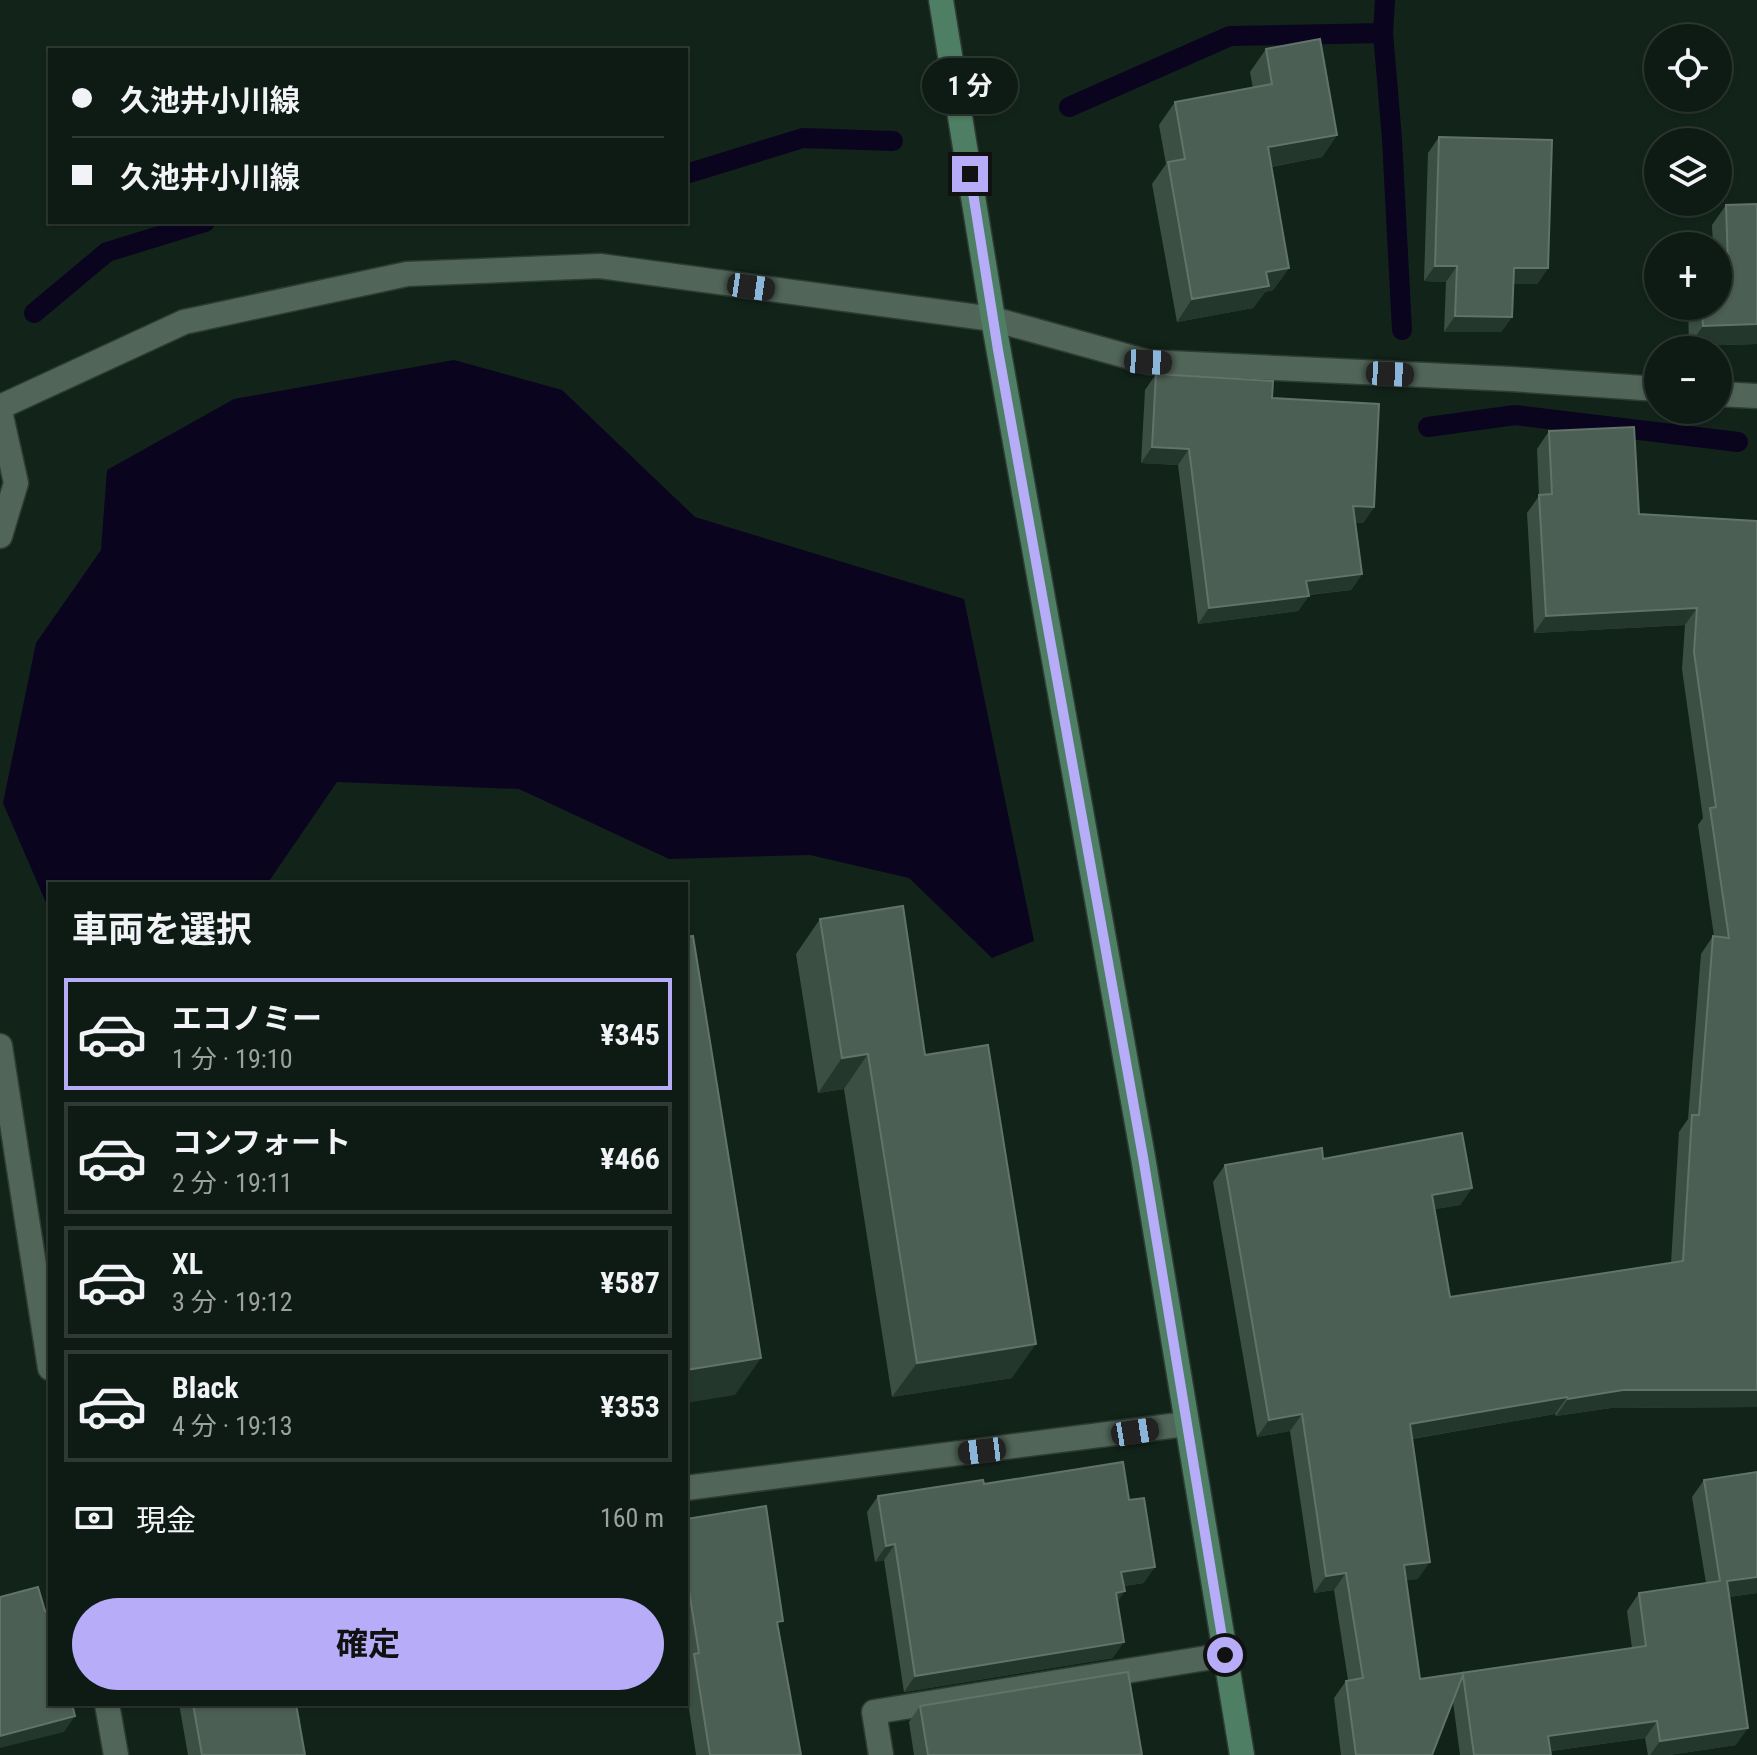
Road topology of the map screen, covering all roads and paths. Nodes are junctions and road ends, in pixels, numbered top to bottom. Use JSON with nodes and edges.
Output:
{"nodes":[{"id":1,"x":941,"y":0,"type":"edge"},
{"id":2,"x":993,"y":319,"type":"junction"},
{"id":3,"x":1644,"y":388,"type":"edge"},
{"id":4,"x":1732,"y":395,"type":"edge"},
{"id":5,"x":1757,"y":396,"type":"edge"},
{"id":6,"x":0,"y":409,"type":"edge"},
{"id":7,"x":0,"y":536,"type":"edge"},
{"id":8,"x":0,"y":1046,"type":"edge"},
{"id":9,"x":46,"y":1316,"type":"edge"},
{"id":10,"x":48,"y":1342,"type":"edge"},
{"id":11,"x":1186,"y":1424,"type":"junction"},
{"id":12,"x":688,"y":1488,"type":"edge"},
{"id":13,"x":1225,"y":1655,"type":"junction"},
{"id":14,"x":107,"y":1706,"type":"edge"},
{"id":15,"x":116,"y":1755,"type":"edge"},
{"id":16,"x":881,"y":1755,"type":"edge"},
{"id":17,"x":1242,"y":1755,"type":"edge"}],
"edges":[{"from":1,"to":2,"type":"street"},
{"from":2,"to":3,"type":"street"},
{"from":2,"to":6,"type":"street"},
{"from":2,"to":11,"type":"street"},
{"from":4,"to":5,"type":"street"},
{"from":6,"to":7,"type":"street"},
{"from":8,"to":9,"type":"street"},
{"from":9,"to":10,"type":"street"},
{"from":11,"to":12,"type":"street"},
{"from":11,"to":13,"type":"street"},
{"from":13,"to":16,"type":"street"},
{"from":13,"to":17,"type":"street"},
{"from":14,"to":15,"type":"street"}]}
